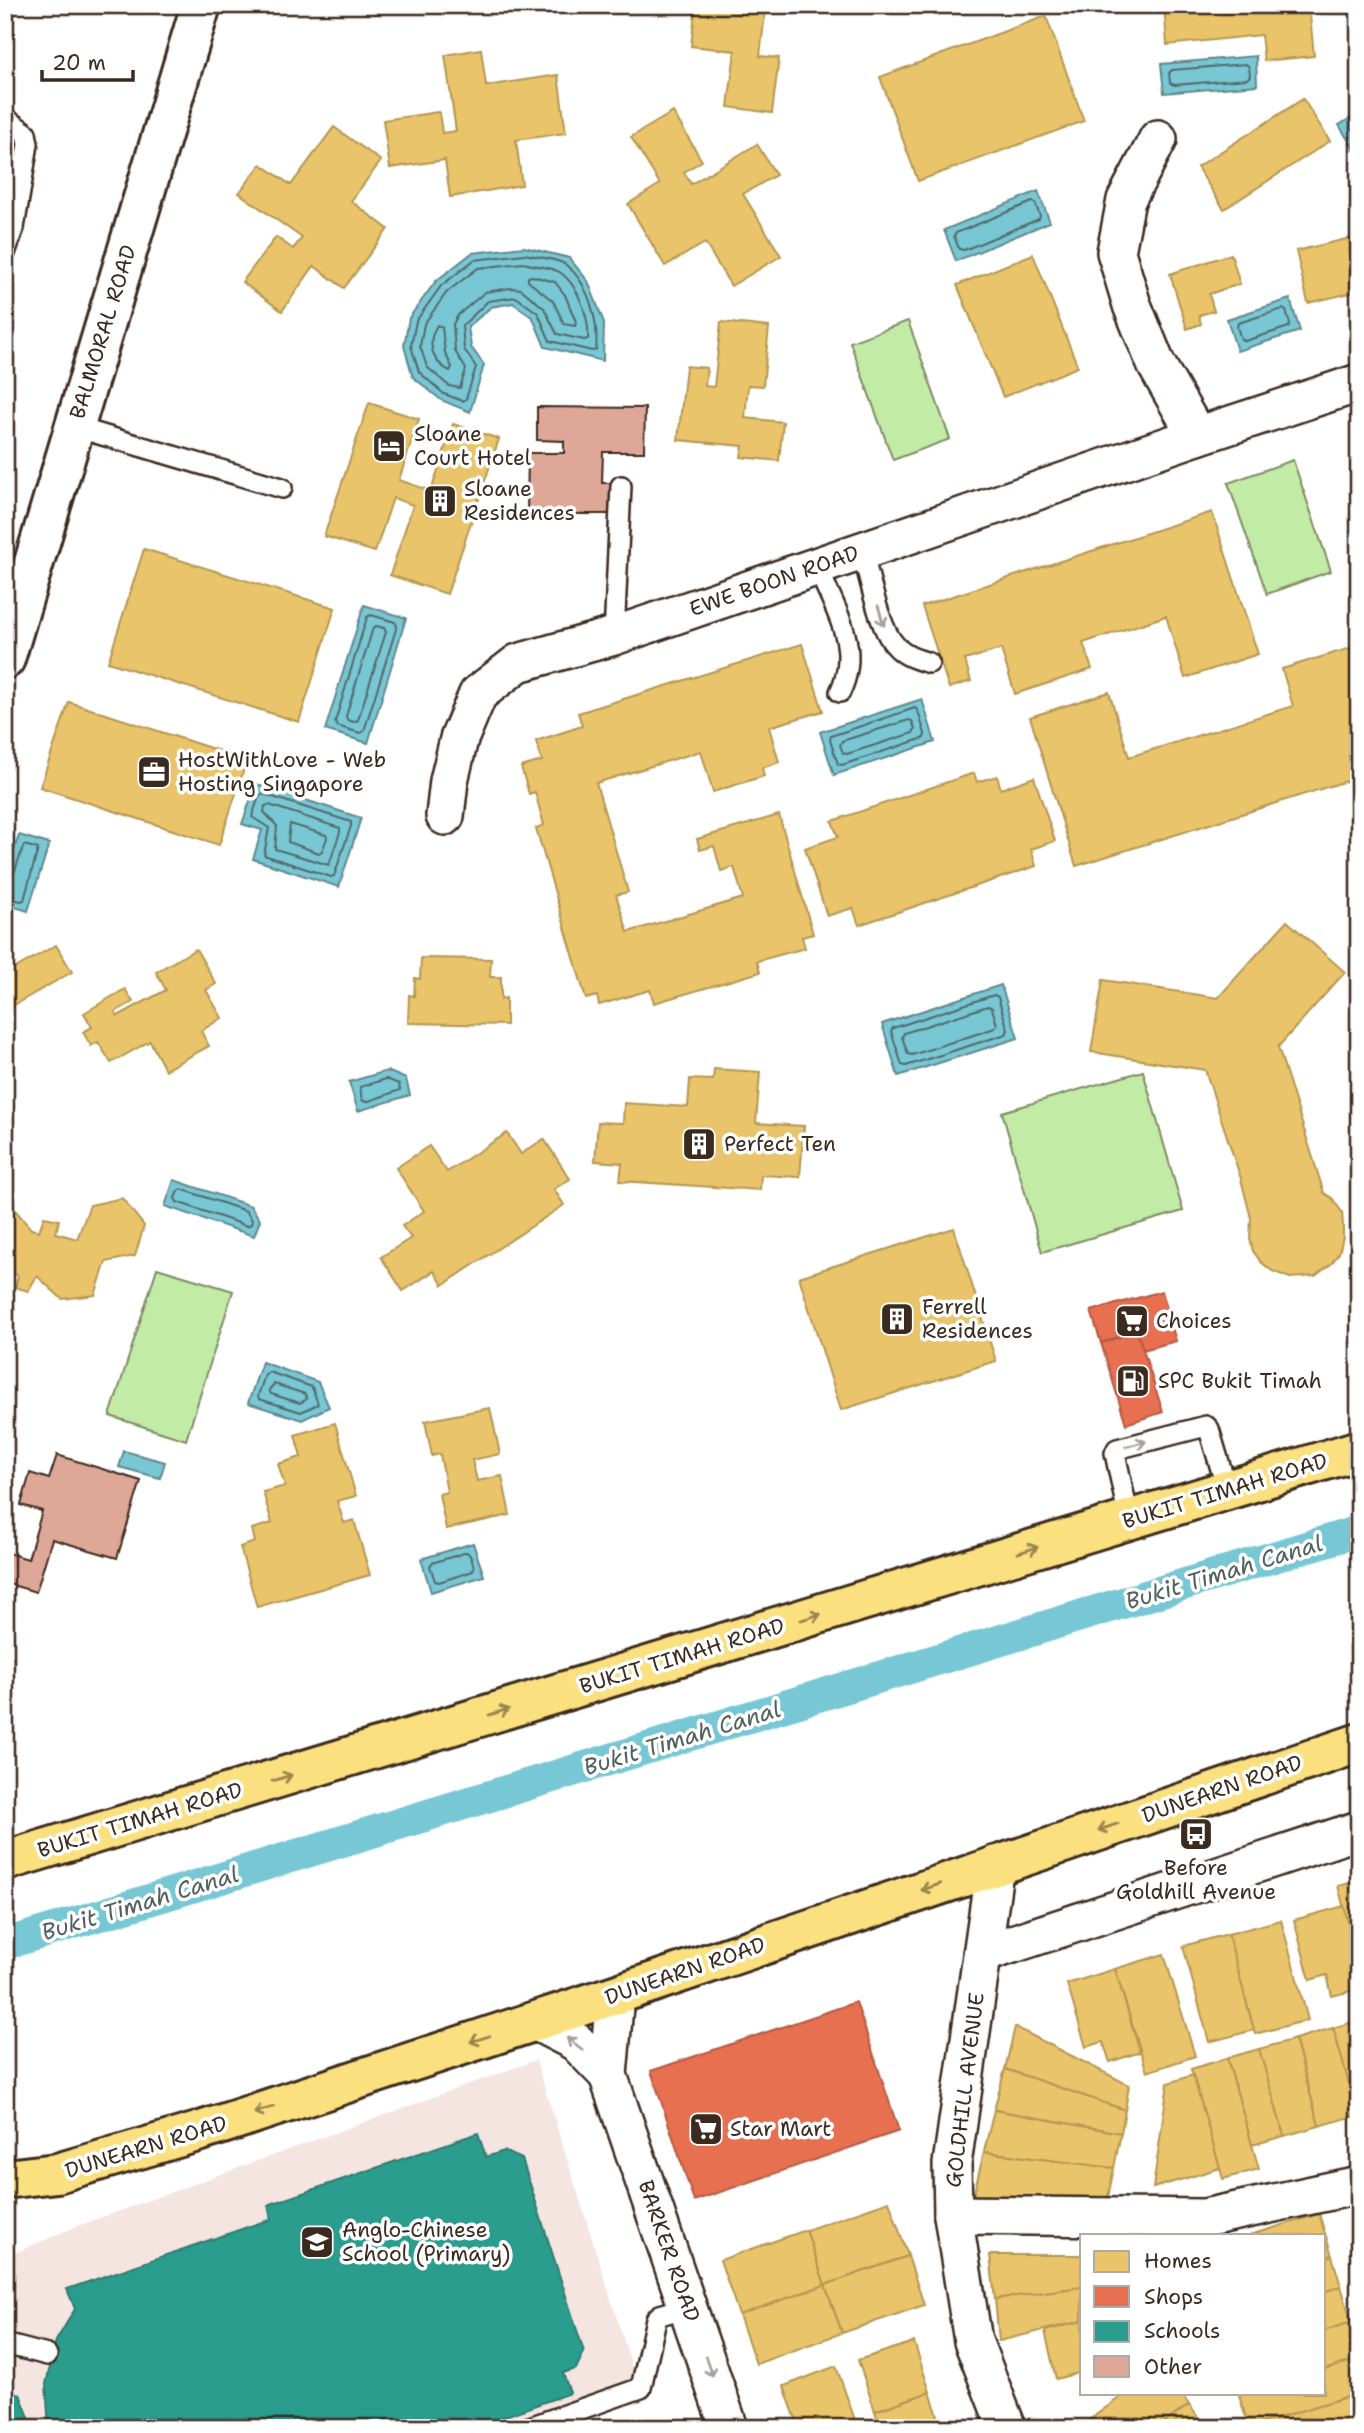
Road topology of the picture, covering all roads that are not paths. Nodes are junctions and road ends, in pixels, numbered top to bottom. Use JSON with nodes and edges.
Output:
{"nodes":[{"id":1,"x":201,"y":5,"type":"edge"},
{"id":2,"x":5,"y":118,"type":"edge"},
{"id":3,"x":1158,"y":139,"type":"dead end"},
{"id":4,"x":5,"y":253,"type":"edge"},
{"id":5,"x":1359,"y":383,"type":"edge"},
{"id":6,"x":75,"y":427,"type":"junction"},
{"id":7,"x":1197,"y":436,"type":"junction"},
{"id":8,"x":621,"y":486,"type":"dead end"},
{"id":9,"x":282,"y":488,"type":"dead end"},
{"id":10,"x":862,"y":551,"type":"junction"},
{"id":11,"x":817,"y":566,"type":"junction"},
{"id":12,"x":9,"y":635,"type":"edge"},
{"id":13,"x":614,"y":636,"type":"junction"},
{"id":14,"x":929,"y":663,"type":"dead end"},
{"id":15,"x":840,"y":692,"type":"dead end"},
{"id":16,"x":445,"y":816,"type":"dead end"},
{"id":17,"x":1359,"y":1450,"type":"edge"},
{"id":18,"x":1227,"y":1489,"type":"junction"},
{"id":19,"x":1129,"y":1520,"type":"junction"},
{"id":20,"x":1359,"y":1743,"type":"edge"},
{"id":21,"x":1359,"y":1829,"type":"edge"},
{"id":22,"x":5,"y":1861,"type":"edge"},
{"id":23,"x":995,"y":1865,"type":"junction"},
{"id":24,"x":982,"y":1954,"type":"junction"},
{"id":25,"x":615,"y":1995,"type":"junction"},
{"id":26,"x":535,"y":2021,"type":"junction"},
{"id":27,"x":608,"y":2075,"type":"junction"},
{"id":28,"x":5,"y":2179,"type":"edge"},
{"id":29,"x":1356,"y":2196,"type":"edge"},
{"id":30,"x":953,"y":2215,"type":"junction"},
{"id":31,"x":688,"y":2307,"type":"junction"},
{"id":32,"x":5,"y":2344,"type":"edge"},
{"id":33,"x":47,"y":2355,"type":"dead end"},
{"id":34,"x":527,"y":2428,"type":"edge"},
{"id":35,"x":729,"y":2428,"type":"edge"},
{"id":36,"x":1007,"y":2428,"type":"edge"}],
"edges":[{"from":1,"to":6,"type":"street","name":"BALMORAL ROAD"},
{"from":2,"to":4,"type":"lane"},
{"from":3,"to":7,"type":"street"},
{"from":5,"to":7,"type":"street","name":"EWE BOON ROAD"},
{"from":6,"to":9,"type":"lane"},
{"from":6,"to":12,"type":"street","name":"BALMORAL ROAD"},
{"from":7,"to":10,"type":"street","name":"EWE BOON ROAD"},
{"from":8,"to":13,"type":"lane"},
{"from":10,"to":11,"type":"street","name":"EWE BOON ROAD"},
{"from":10,"to":14,"type":"lane","one_way":true},
{"from":11,"to":13,"type":"street","name":"EWE BOON ROAD"},
{"from":11,"to":15,"type":"lane"},
{"from":13,"to":16,"type":"street","name":"EWE BOON ROAD"},
{"from":17,"to":18,"type":"highway","name":"BUKIT TIMAH ROAD"},
{"from":18,"to":19,"type":"highway","name":"BUKIT TIMAH ROAD"},
{"from":19,"to":18,"type":"lane","one_way":true},
{"from":22,"to":19,"type":"highway","name":"BUKIT TIMAH ROAD","one_way":true},
{"from":20,"to":23,"type":"highway","name":"DUNEARN ROAD","one_way":true},
{"from":21,"to":24,"type":"street"},
{"from":23,"to":24,"type":"street","name":"GOLDHILL AVENUE"},
{"from":23,"to":25,"type":"highway","name":"DUNEARN ROAD","one_way":true},
{"from":24,"to":30,"type":"street","name":"GOLDHILL AVENUE"},
{"from":25,"to":26,"type":"highway","name":"DUNEARN ROAD"},
{"from":25,"to":27,"type":"street","name":"BARKER ROAD"},
{"from":27,"to":26,"type":"street","name":"BARKER ROAD","one_way":true},
{"from":26,"to":28,"type":"highway","name":"DUNEARN ROAD","one_way":true},
{"from":27,"to":31,"type":"street","name":"BARKER ROAD"},
{"from":29,"to":30,"type":"street"},
{"from":30,"to":36,"type":"street","name":"GOLDHILL AVENUE"},
{"from":31,"to":34,"type":"lane"},
{"from":31,"to":35,"type":"street","name":"BARKER ROAD","one_way":true},
{"from":32,"to":33,"type":"lane"}]}
